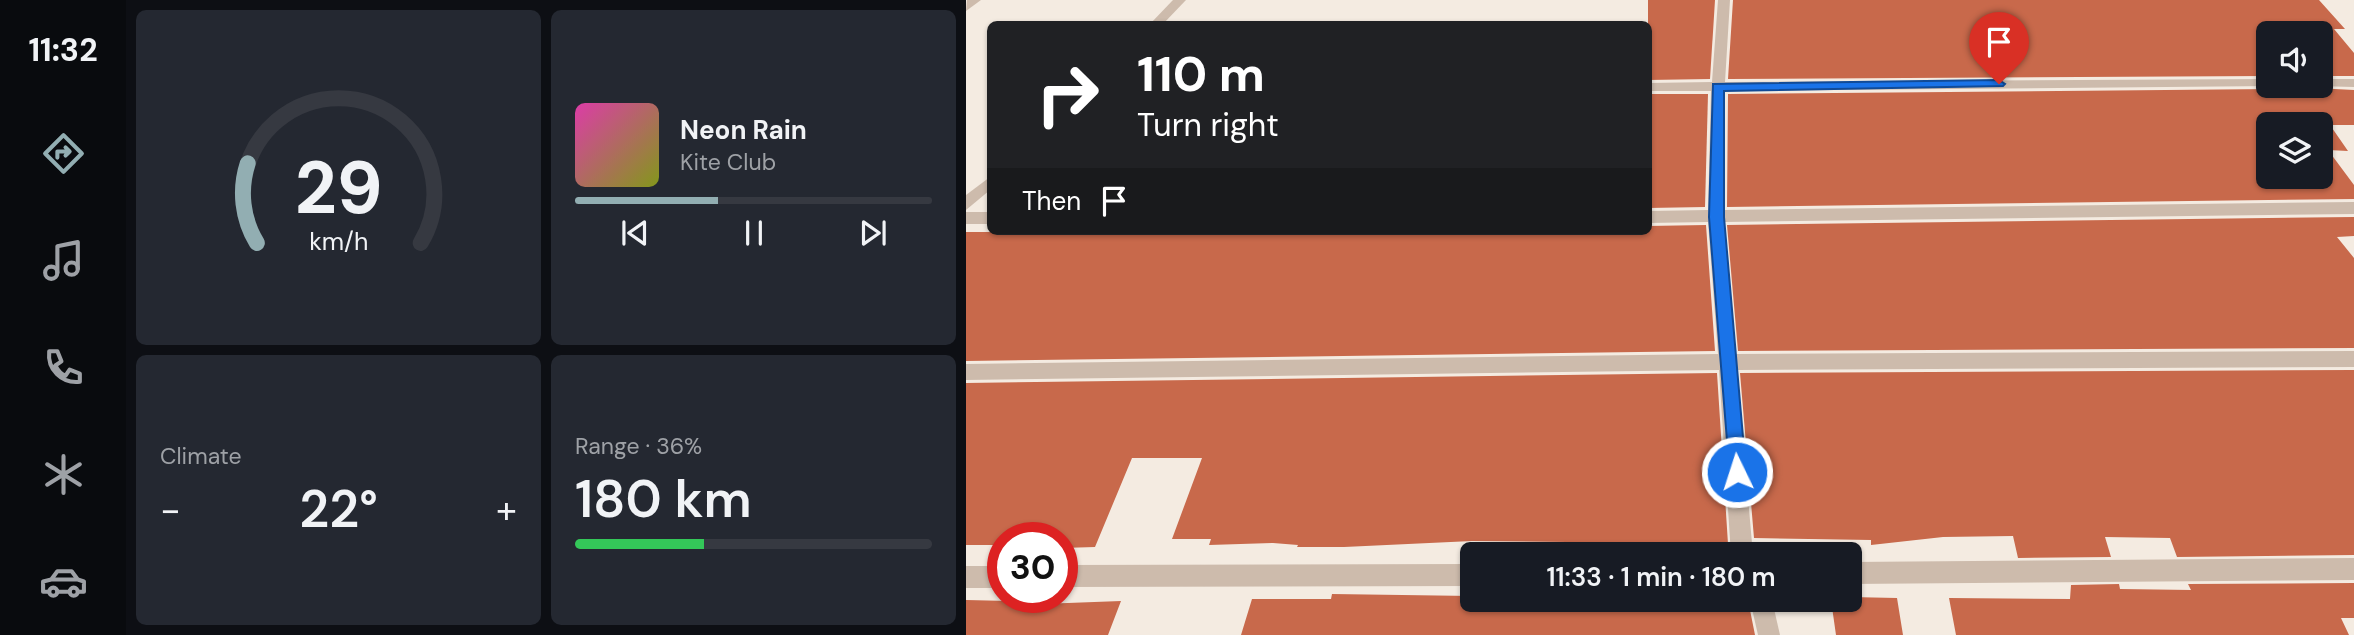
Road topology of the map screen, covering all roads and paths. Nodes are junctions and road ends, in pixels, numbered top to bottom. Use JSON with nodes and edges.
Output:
{"nodes":[{"id":1,"x":975,"y":0,"type":"edge"},
{"id":2,"x":1180,"y":0,"type":"edge"},
{"id":3,"x":1724,"y":0,"type":"edge"},
{"id":4,"x":966,"y":6,"type":"edge"},
{"id":5,"x":1159,"y":21,"type":"edge"},
{"id":6,"x":2256,"y":83,"type":"edge"},
{"id":7,"x":2333,"y":83,"type":"edge"},
{"id":8,"x":2354,"y":83,"type":"edge"},
{"id":9,"x":1718,"y":87,"type":"junction"},
{"id":10,"x":1652,"y":88,"type":"edge"},
{"id":11,"x":987,"y":185,"type":"edge"},
{"id":12,"x":966,"y":204,"type":"edge"},
{"id":13,"x":2354,"y":208,"type":"edge"},
{"id":14,"x":1652,"y":217,"type":"edge"},
{"id":15,"x":1717,"y":217,"type":"junction"},
{"id":16,"x":966,"y":218,"type":"edge"},
{"id":17,"x":987,"y":218,"type":"edge"},
{"id":18,"x":2354,"y":359,"type":"edge"},
{"id":19,"x":1730,"y":362,"type":"junction"},
{"id":20,"x":966,"y":372,"type":"edge"},
{"id":21,"x":1741,"y":542,"type":"edge"},
{"id":22,"x":2354,"y":569,"type":"edge"},
{"id":23,"x":1862,"y":573,"type":"edge"},
{"id":24,"x":1460,"y":575,"type":"edge"},
{"id":25,"x":1078,"y":576,"type":"edge"},
{"id":26,"x":966,"y":577,"type":"edge"},
{"id":27,"x":987,"y":577,"type":"edge"},
{"id":28,"x":1764,"y":612,"type":"edge"},
{"id":29,"x":1769,"y":635,"type":"edge"}],
"edges":[{"from":1,"to":4,"type":"street"},
{"from":2,"to":5,"type":"street"},
{"from":3,"to":9,"type":"street"},
{"from":6,"to":9,"type":"street"},
{"from":7,"to":8,"type":"street"},
{"from":9,"to":10,"type":"street"},
{"from":9,"to":15,"type":"street"},
{"from":11,"to":12,"type":"street"},
{"from":13,"to":15,"type":"street"},
{"from":14,"to":15,"type":"street"},
{"from":15,"to":19,"type":"street"},
{"from":16,"to":17,"type":"street"},
{"from":18,"to":19,"type":"street"},
{"from":19,"to":20,"type":"street"},
{"from":19,"to":21,"type":"street"},
{"from":22,"to":23,"type":"street"},
{"from":24,"to":25,"type":"street"},
{"from":26,"to":27,"type":"street"},
{"from":28,"to":29,"type":"street"}]}
